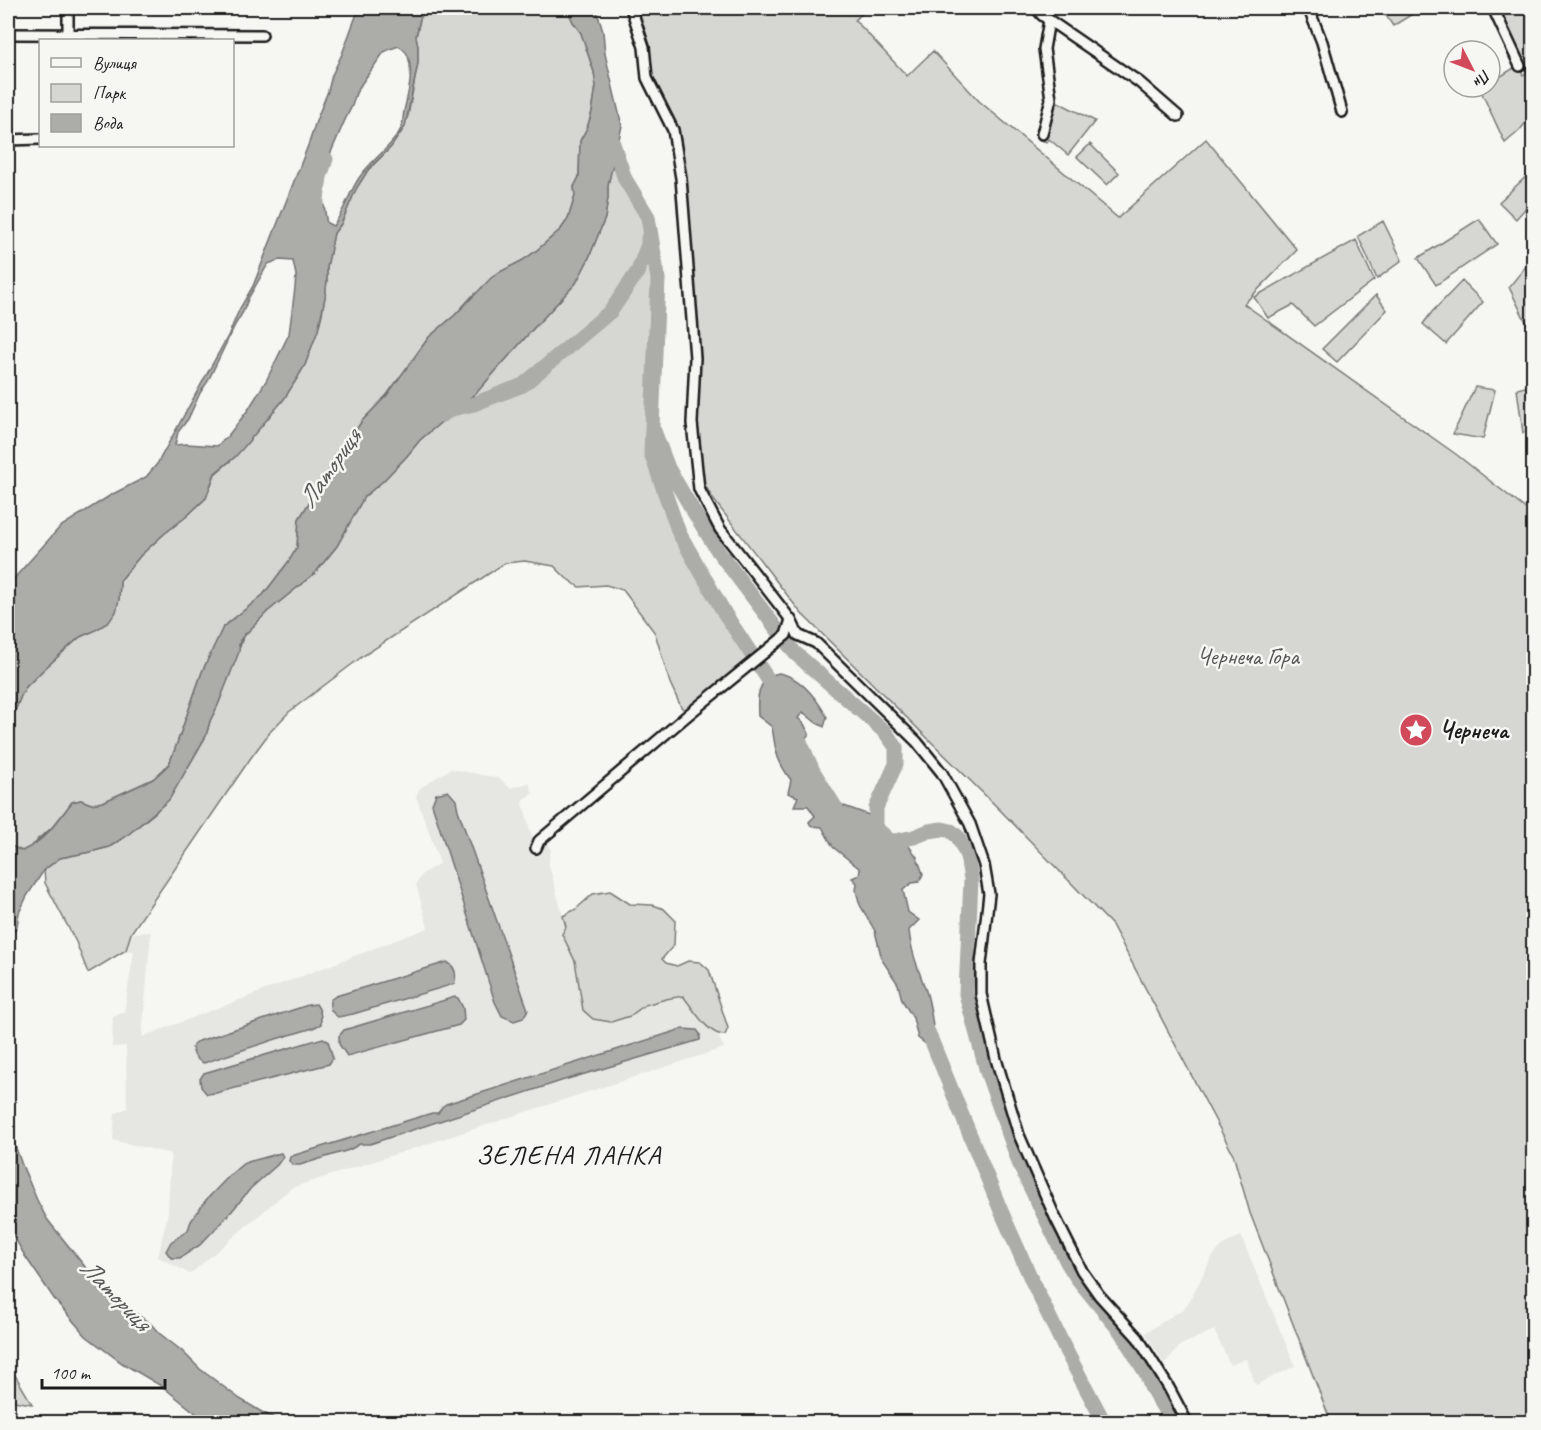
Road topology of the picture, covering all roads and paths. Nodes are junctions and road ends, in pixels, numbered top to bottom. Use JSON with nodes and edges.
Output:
{"nodes":[{"id":1,"x":68,"y":8,"type":"edge"},
{"id":2,"x":631,"y":8,"type":"edge"},
{"id":3,"x":1036,"y":8,"type":"edge"},
{"id":4,"x":1307,"y":8,"type":"edge"},
{"id":5,"x":1493,"y":8,"type":"edge"},
{"id":6,"x":1049,"y":20,"type":"junction"},
{"id":7,"x":8,"y":34,"type":"edge"},
{"id":8,"x":68,"y":35,"type":"junction"},
{"id":9,"x":262,"y":35,"type":"dead end"},
{"id":10,"x":1520,"y":66,"type":"dead end"},
{"id":11,"x":1342,"y":112,"type":"dead end"},
{"id":12,"x":1178,"y":116,"type":"dead end"},
{"id":13,"x":1042,"y":134,"type":"dead end"},
{"id":14,"x":39,"y":139,"type":"edge"},
{"id":15,"x":8,"y":140,"type":"edge"},
{"id":16,"x":791,"y":620,"type":"junction"},
{"id":17,"x":536,"y":848,"type":"dead end"},
{"id":18,"x":1187,"y":1422,"type":"edge"}],
"edges":[{"from":1,"to":8,"type":"street"},
{"from":2,"to":16,"type":"street"},
{"from":3,"to":6,"type":"street"},
{"from":4,"to":11,"type":"street"},
{"from":5,"to":10,"type":"street"},
{"from":6,"to":12,"type":"street"},
{"from":6,"to":13,"type":"street"},
{"from":7,"to":8,"type":"street"},
{"from":8,"to":9,"type":"street"},
{"from":14,"to":15,"type":"street"},
{"from":16,"to":17,"type":"street"},
{"from":16,"to":18,"type":"street"}]}
